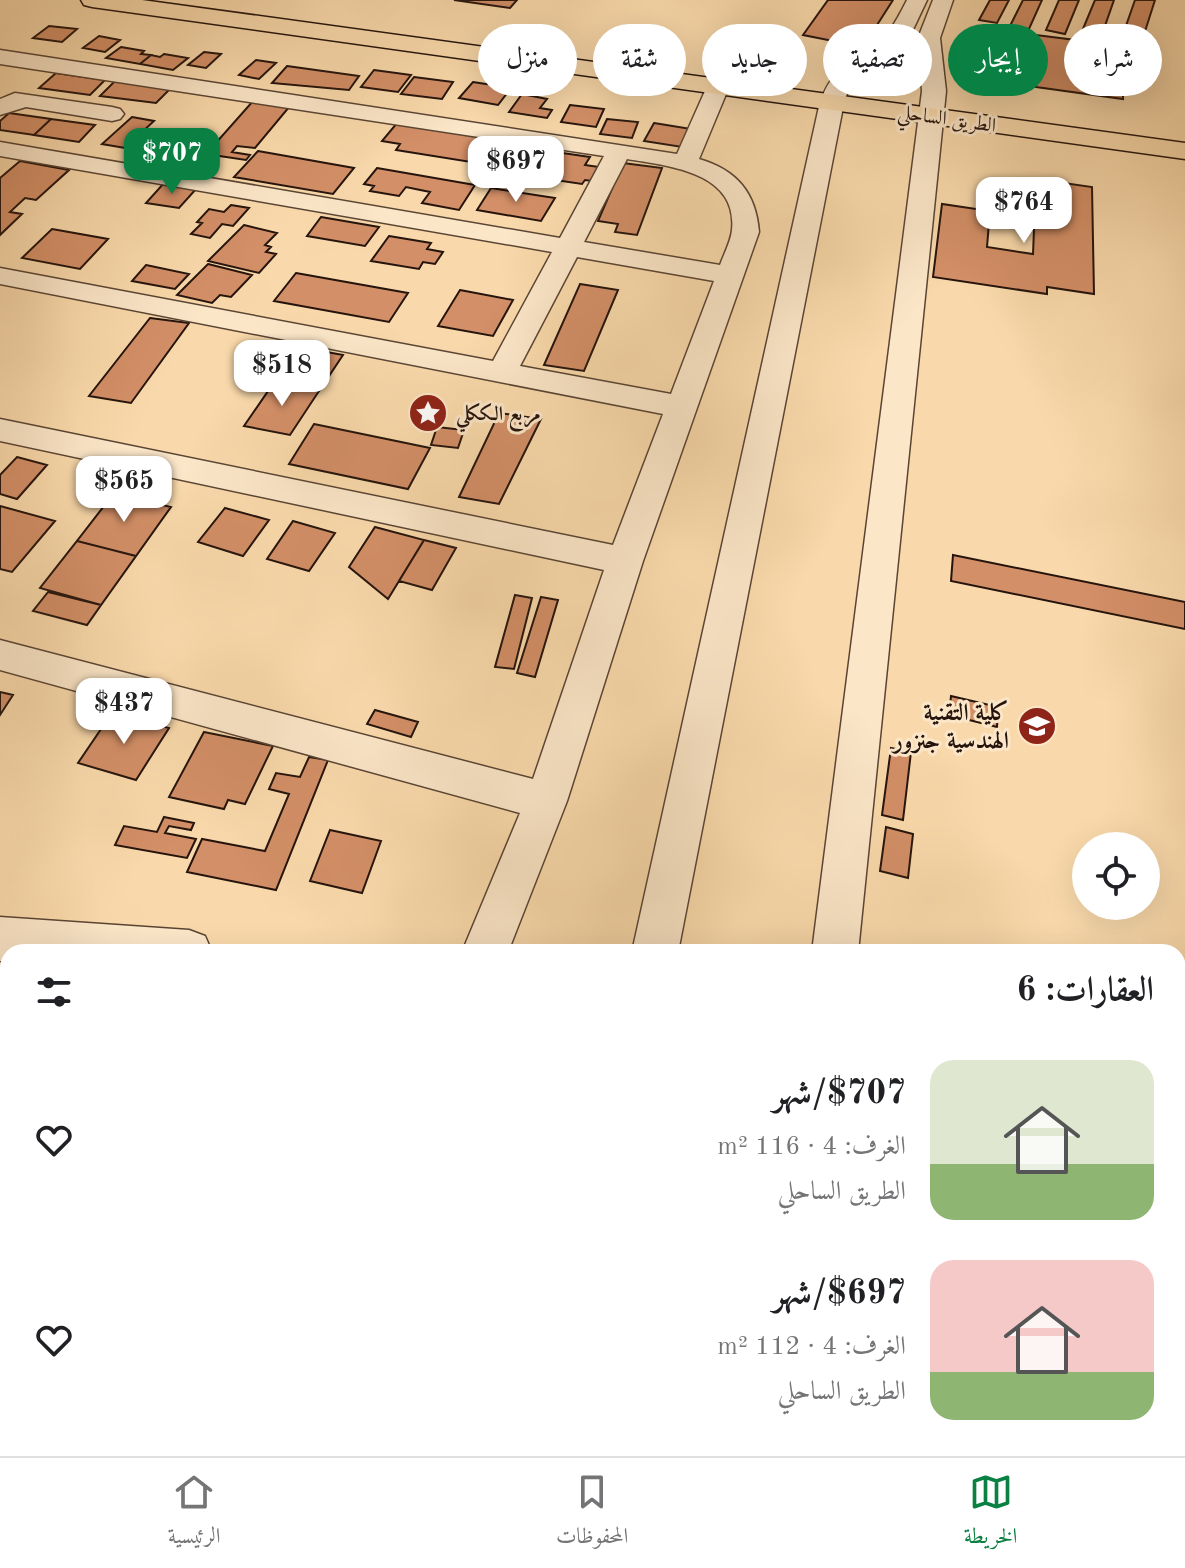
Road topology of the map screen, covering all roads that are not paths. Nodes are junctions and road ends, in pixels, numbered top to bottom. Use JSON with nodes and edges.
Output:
{"nodes":[{"id":1,"x":92,"y":0,"type":"edge"},
{"id":2,"x":239,"y":0,"type":"edge"},
{"id":3,"x":917,"y":0,"type":"edge"},
{"id":4,"x":943,"y":0,"type":"edge"},
{"id":5,"x":905,"y":24,"type":"edge"},
{"id":6,"x":593,"y":46,"type":"edge"},
{"id":7,"x":0,"y":57,"type":"edge"},
{"id":8,"x":702,"y":85,"type":"edge"},
{"id":9,"x":713,"y":96,"type":"edge"},
{"id":10,"x":829,"y":96,"type":"edge"},
{"id":11,"x":924,"y":96,"type":"edge"},
{"id":12,"x":933,"y":97,"type":"junction"},
{"id":13,"x":0,"y":108,"type":"edge"},
{"id":14,"x":112,"y":114,"type":"dead end"},
{"id":15,"x":0,"y":149,"type":"edge"},
{"id":16,"x":619,"y":151,"type":"junction"},
{"id":17,"x":1185,"y":151,"type":"edge"},
{"id":18,"x":685,"y":163,"type":"junction"},
{"id":19,"x":565,"y":248,"type":"junction"},
{"id":20,"x":729,"y":275,"type":"junction"},
{"id":21,"x":0,"y":276,"type":"edge"},
{"id":22,"x":502,"y":372,"type":"junction"},
{"id":23,"x":683,"y":407,"type":"junction"},
{"id":24,"x":0,"y":430,"type":"edge"},
{"id":25,"x":625,"y":561,"type":"junction"},
{"id":26,"x":0,"y":655,"type":"edge"},
{"id":27,"x":546,"y":801,"type":"junction"},
{"id":28,"x":0,"y":939,"type":"edge"},
{"id":29,"x":73,"y":944,"type":"edge"},
{"id":30,"x":488,"y":944,"type":"edge"},
{"id":31,"x":657,"y":944,"type":"edge"},
{"id":32,"x":836,"y":944,"type":"edge"}],
"edges":[{"from":1,"to":8,"type":"highway","name":"الطريق الساحلي"},
{"from":2,"to":6,"type":"highway"},
{"from":3,"to":5,"type":"street"},
{"from":4,"to":12,"type":"street"},
{"from":7,"to":16,"type":"street"},
{"from":9,"to":18,"type":"street"},
{"from":10,"to":31,"type":"street"},
{"from":11,"to":12,"type":"highway","name":"الطريق الساحلي"},
{"from":12,"to":17,"type":"highway","name":"الطريق الساحلي"},
{"from":12,"to":32,"type":"street"},
{"from":13,"to":14,"type":"street"},
{"from":15,"to":19,"type":"street"},
{"from":16,"to":18,"type":"street"},
{"from":16,"to":19,"type":"street"},
{"from":18,"to":20,"type":"street"},
{"from":19,"to":20,"type":"street"},
{"from":19,"to":22,"type":"street"},
{"from":20,"to":23,"type":"street"},
{"from":21,"to":22,"type":"street"},
{"from":22,"to":23,"type":"street"},
{"from":23,"to":25,"type":"street"},
{"from":24,"to":25,"type":"street"},
{"from":25,"to":27,"type":"street"},
{"from":26,"to":27,"type":"street"},
{"from":27,"to":30,"type":"street"},
{"from":28,"to":29,"type":"street"}]}
